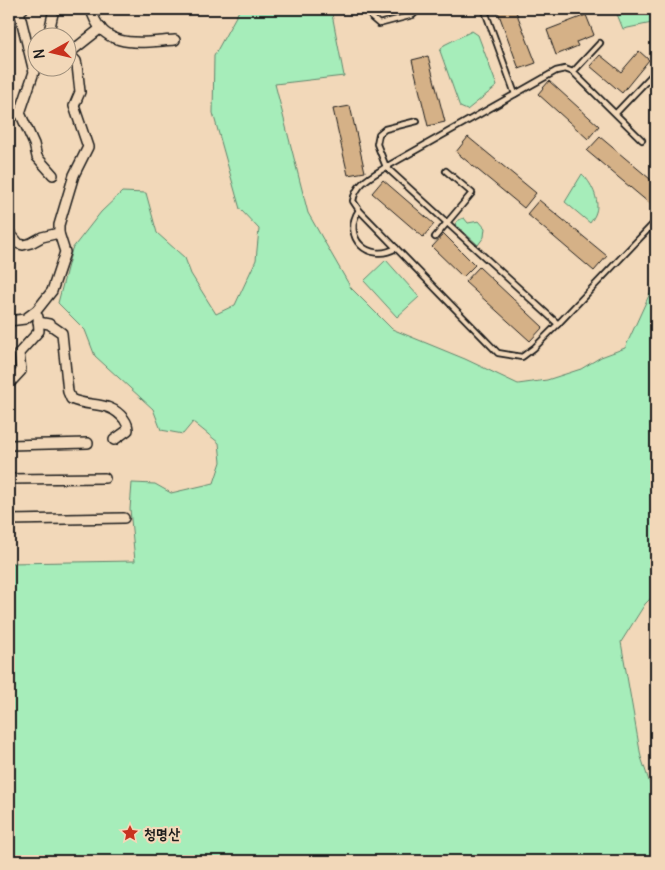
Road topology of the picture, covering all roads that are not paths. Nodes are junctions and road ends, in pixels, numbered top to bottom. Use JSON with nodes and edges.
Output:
{"nodes":[{"id":1,"x":54,"y":9,"type":"edge"},
{"id":2,"x":91,"y":9,"type":"edge"},
{"id":3,"x":370,"y":9,"type":"edge"},
{"id":4,"x":419,"y":9,"type":"edge"},
{"id":5,"x":21,"y":10,"type":"edge"},
{"id":6,"x":485,"y":11,"type":"dead end"},
{"id":7,"x":9,"y":15,"type":"edge"},
{"id":8,"x":52,"y":28,"type":"edge"},
{"id":9,"x":101,"y":28,"type":"junction"},
{"id":10,"x":175,"y":40,"type":"dead end"},
{"id":11,"x":600,"y":43,"type":"dead end"},
{"id":12,"x":78,"y":46,"type":"edge"},
{"id":13,"x":28,"y":47,"type":"edge"},
{"id":14,"x":656,"y":71,"type":"edge"},
{"id":15,"x":572,"y":72,"type":"junction"},
{"id":16,"x":78,"y":74,"type":"edge"},
{"id":17,"x":32,"y":78,"type":"edge"},
{"id":18,"x":515,"y":94,"type":"junction"},
{"id":19,"x":9,"y":113,"type":"edge"},
{"id":20,"x":20,"y":113,"type":"junction"},
{"id":21,"x":616,"y":113,"type":"junction"},
{"id":22,"x":417,"y":121,"type":"dead end"},
{"id":23,"x":642,"y":140,"type":"dead end"},
{"id":24,"x":386,"y":167,"type":"junction"},
{"id":25,"x":446,"y":171,"type":"dead end"},
{"id":26,"x":53,"y":175,"type":"dead end"},
{"id":27,"x":359,"y":210,"type":"junction"},
{"id":28,"x":656,"y":221,"type":"edge"},
{"id":29,"x":447,"y":223,"type":"junction"},
{"id":30,"x":9,"y":232,"type":"edge"},
{"id":31,"x":59,"y":233,"type":"junction"},
{"id":32,"x":435,"y":237,"type":"dead end"},
{"id":33,"x":396,"y":248,"type":"junction"},
{"id":34,"x":37,"y":310,"type":"junction"},
{"id":35,"x":9,"y":321,"type":"edge"},
{"id":36,"x":38,"y":322,"type":"junction"},
{"id":37,"x":558,"y":324,"type":"junction"},
{"id":38,"x":9,"y":384,"type":"edge"},
{"id":39,"x":114,"y":440,"type":"dead end"},
{"id":40,"x":88,"y":443,"type":"dead end"},
{"id":41,"x":9,"y":445,"type":"edge"},
{"id":42,"x":105,"y":478,"type":"dead end"},
{"id":43,"x":9,"y":479,"type":"edge"},
{"id":44,"x":124,"y":518,"type":"dead end"},
{"id":45,"x":9,"y":520,"type":"edge"}],
"edges":[{"from":1,"to":8,"type":"street"},
{"from":2,"to":9,"type":"street"},
{"from":3,"to":4,"type":"lane"},
{"from":5,"to":7,"type":"street"},
{"from":5,"to":13,"type":"street"},
{"from":6,"to":18,"type":"lane"},
{"from":9,"to":10,"type":"street"},
{"from":9,"to":12,"type":"street"},
{"from":11,"to":15,"type":"lane"},
{"from":14,"to":21,"type":"lane"},
{"from":15,"to":18,"type":"lane"},
{"from":15,"to":21,"type":"lane"},
{"from":16,"to":31,"type":"street"},
{"from":17,"to":20,"type":"street"},
{"from":18,"to":24,"type":"lane"},
{"from":19,"to":20,"type":"street"},
{"from":20,"to":26,"type":"street"},
{"from":21,"to":23,"type":"lane"},
{"from":22,"to":24,"type":"lane"},
{"from":24,"to":27,"type":"lane"},
{"from":24,"to":29,"type":"lane"},
{"from":25,"to":29,"type":"lane"},
{"from":27,"to":33,"type":"lane"},
{"from":27,"to":33,"type":"lane"},
{"from":28,"to":37,"type":"lane"},
{"from":29,"to":32,"type":"lane"},
{"from":29,"to":37,"type":"lane"},
{"from":30,"to":31,"type":"street"},
{"from":31,"to":34,"type":"street"},
{"from":33,"to":37,"type":"lane"},
{"from":34,"to":35,"type":"street"},
{"from":34,"to":36,"type":"street"},
{"from":36,"to":38,"type":"street"},
{"from":36,"to":39,"type":"street"},
{"from":40,"to":41,"type":"street"},
{"from":42,"to":43,"type":"street"},
{"from":44,"to":45,"type":"street"}]}
